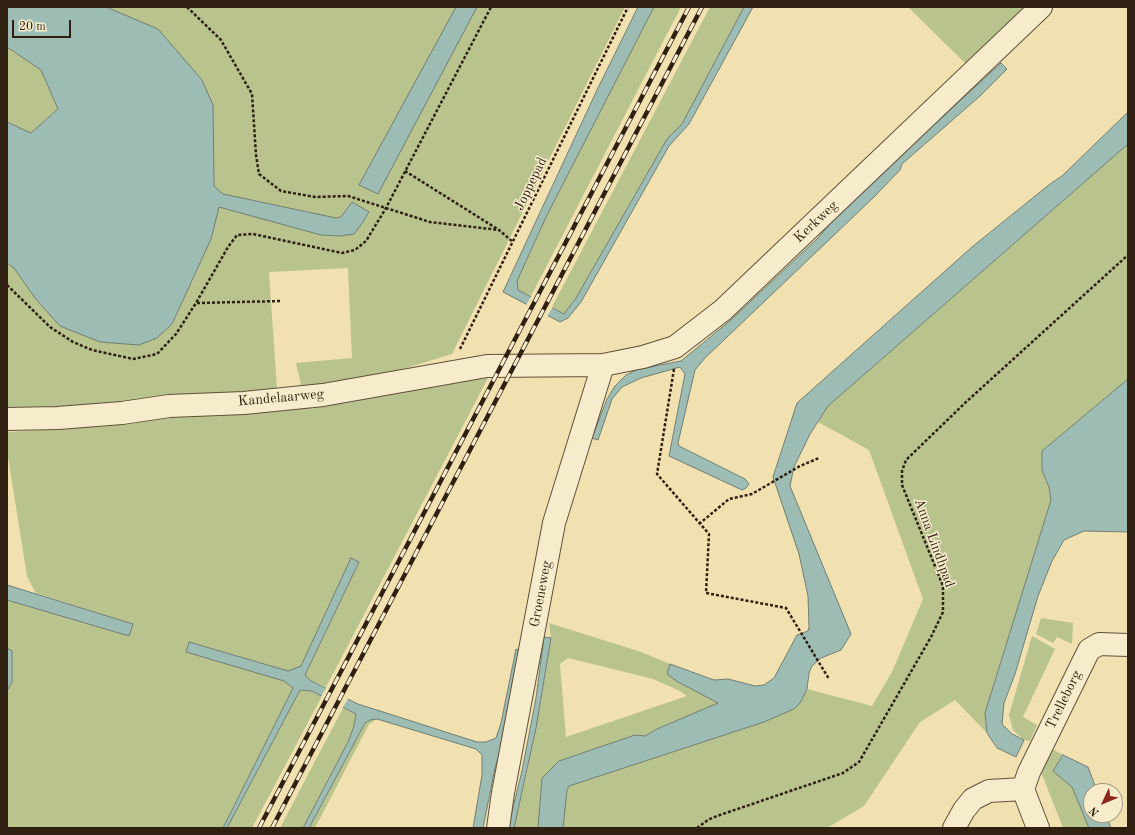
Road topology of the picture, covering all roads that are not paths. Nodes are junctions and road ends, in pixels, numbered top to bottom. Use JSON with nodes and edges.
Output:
{"nodes":[{"id":1,"x":1041,"y":7,"type":"edge"},
{"id":2,"x":554,"y":365,"type":"joint"},
{"id":3,"x":603,"y":365,"type":"junction"},
{"id":4,"x":7,"y":419,"type":"edge"},
{"id":5,"x":1128,"y":645,"type":"edge"},
{"id":6,"x":1023,"y":789,"type":"junction"},
{"id":7,"x":498,"y":828,"type":"edge"},
{"id":8,"x":954,"y":828,"type":"edge"},
{"id":9,"x":1038,"y":828,"type":"edge"}],
"edges":[{"from":1,"to":3,"type":"street","name":"Kerkweg"},
{"from":2,"to":3,"type":"street","name":"Kerkweg"},
{"from":2,"to":4,"type":"street","name":"Kandelaarweg"},
{"from":3,"to":7,"type":"street","name":"Groeneweg"},
{"from":5,"to":6,"type":"street","name":"Trelleborg"},
{"from":6,"to":8,"type":"street"},
{"from":6,"to":9,"type":"street"}]}
